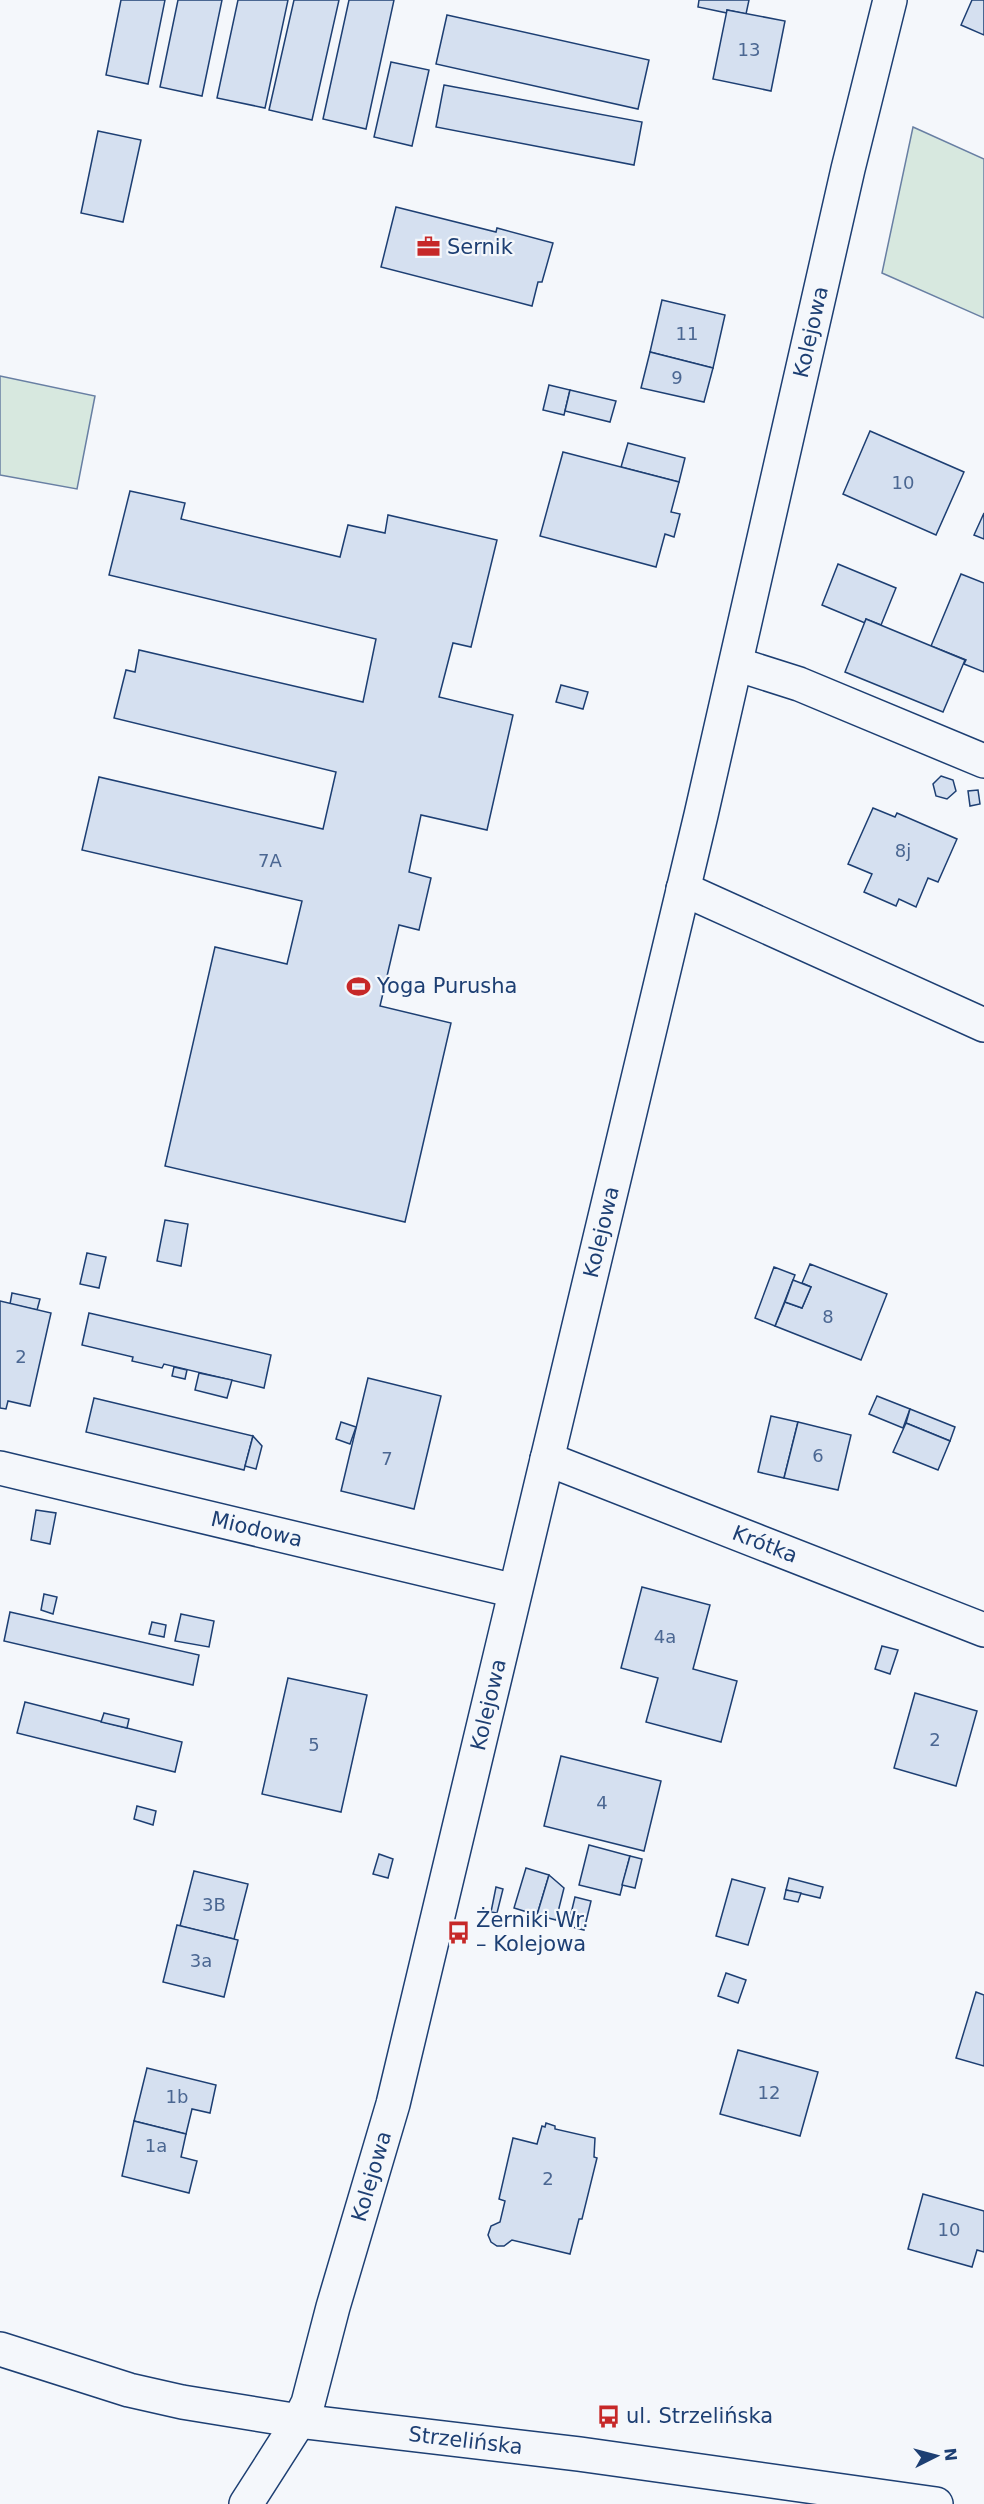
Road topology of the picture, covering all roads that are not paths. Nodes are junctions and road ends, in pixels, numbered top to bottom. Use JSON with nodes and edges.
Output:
{"nodes":[{"id":1,"x":890,"y":0,"type":"edge"},
{"id":2,"x":736,"y":664,"type":"junction"},
{"id":3,"x":984,"y":761,"type":"edge"},
{"id":4,"x":683,"y":889,"type":"junction"},
{"id":5,"x":984,"y":1025,"type":"edge"},
{"id":6,"x":547,"y":1459,"type":"junction"},
{"id":7,"x":0,"y":1468,"type":"edge"},
{"id":8,"x":515,"y":1591,"type":"junction"},
{"id":9,"x":984,"y":1630,"type":"edge"},
{"id":10,"x":0,"y":2349,"type":"edge"},
{"id":11,"x":299,"y":2421,"type":"junction"},
{"id":12,"x":246,"y":2504,"type":"edge"},
{"id":13,"x":936,"y":2504,"type":"edge"}],
"edges":[{"from":1,"to":2,"type":"street","name":"Kolejowa"},
{"from":2,"to":3,"type":"street"},
{"from":2,"to":4,"type":"street","name":"Kolejowa"},
{"from":4,"to":5,"type":"street"},
{"from":4,"to":6,"type":"street","name":"Kolejowa"},
{"from":6,"to":8,"type":"street","name":"Kolejowa"},
{"from":6,"to":9,"type":"street","name":"Krótka"},
{"from":7,"to":8,"type":"street","name":"Miodowa"},
{"from":8,"to":11,"type":"street","name":"Kolejowa"},
{"from":10,"to":11,"type":"street","name":"Strzelińska"},
{"from":11,"to":12,"type":"street","name":"Kolejowa"},
{"from":11,"to":13,"type":"street","name":"Strzelińska"}]}
